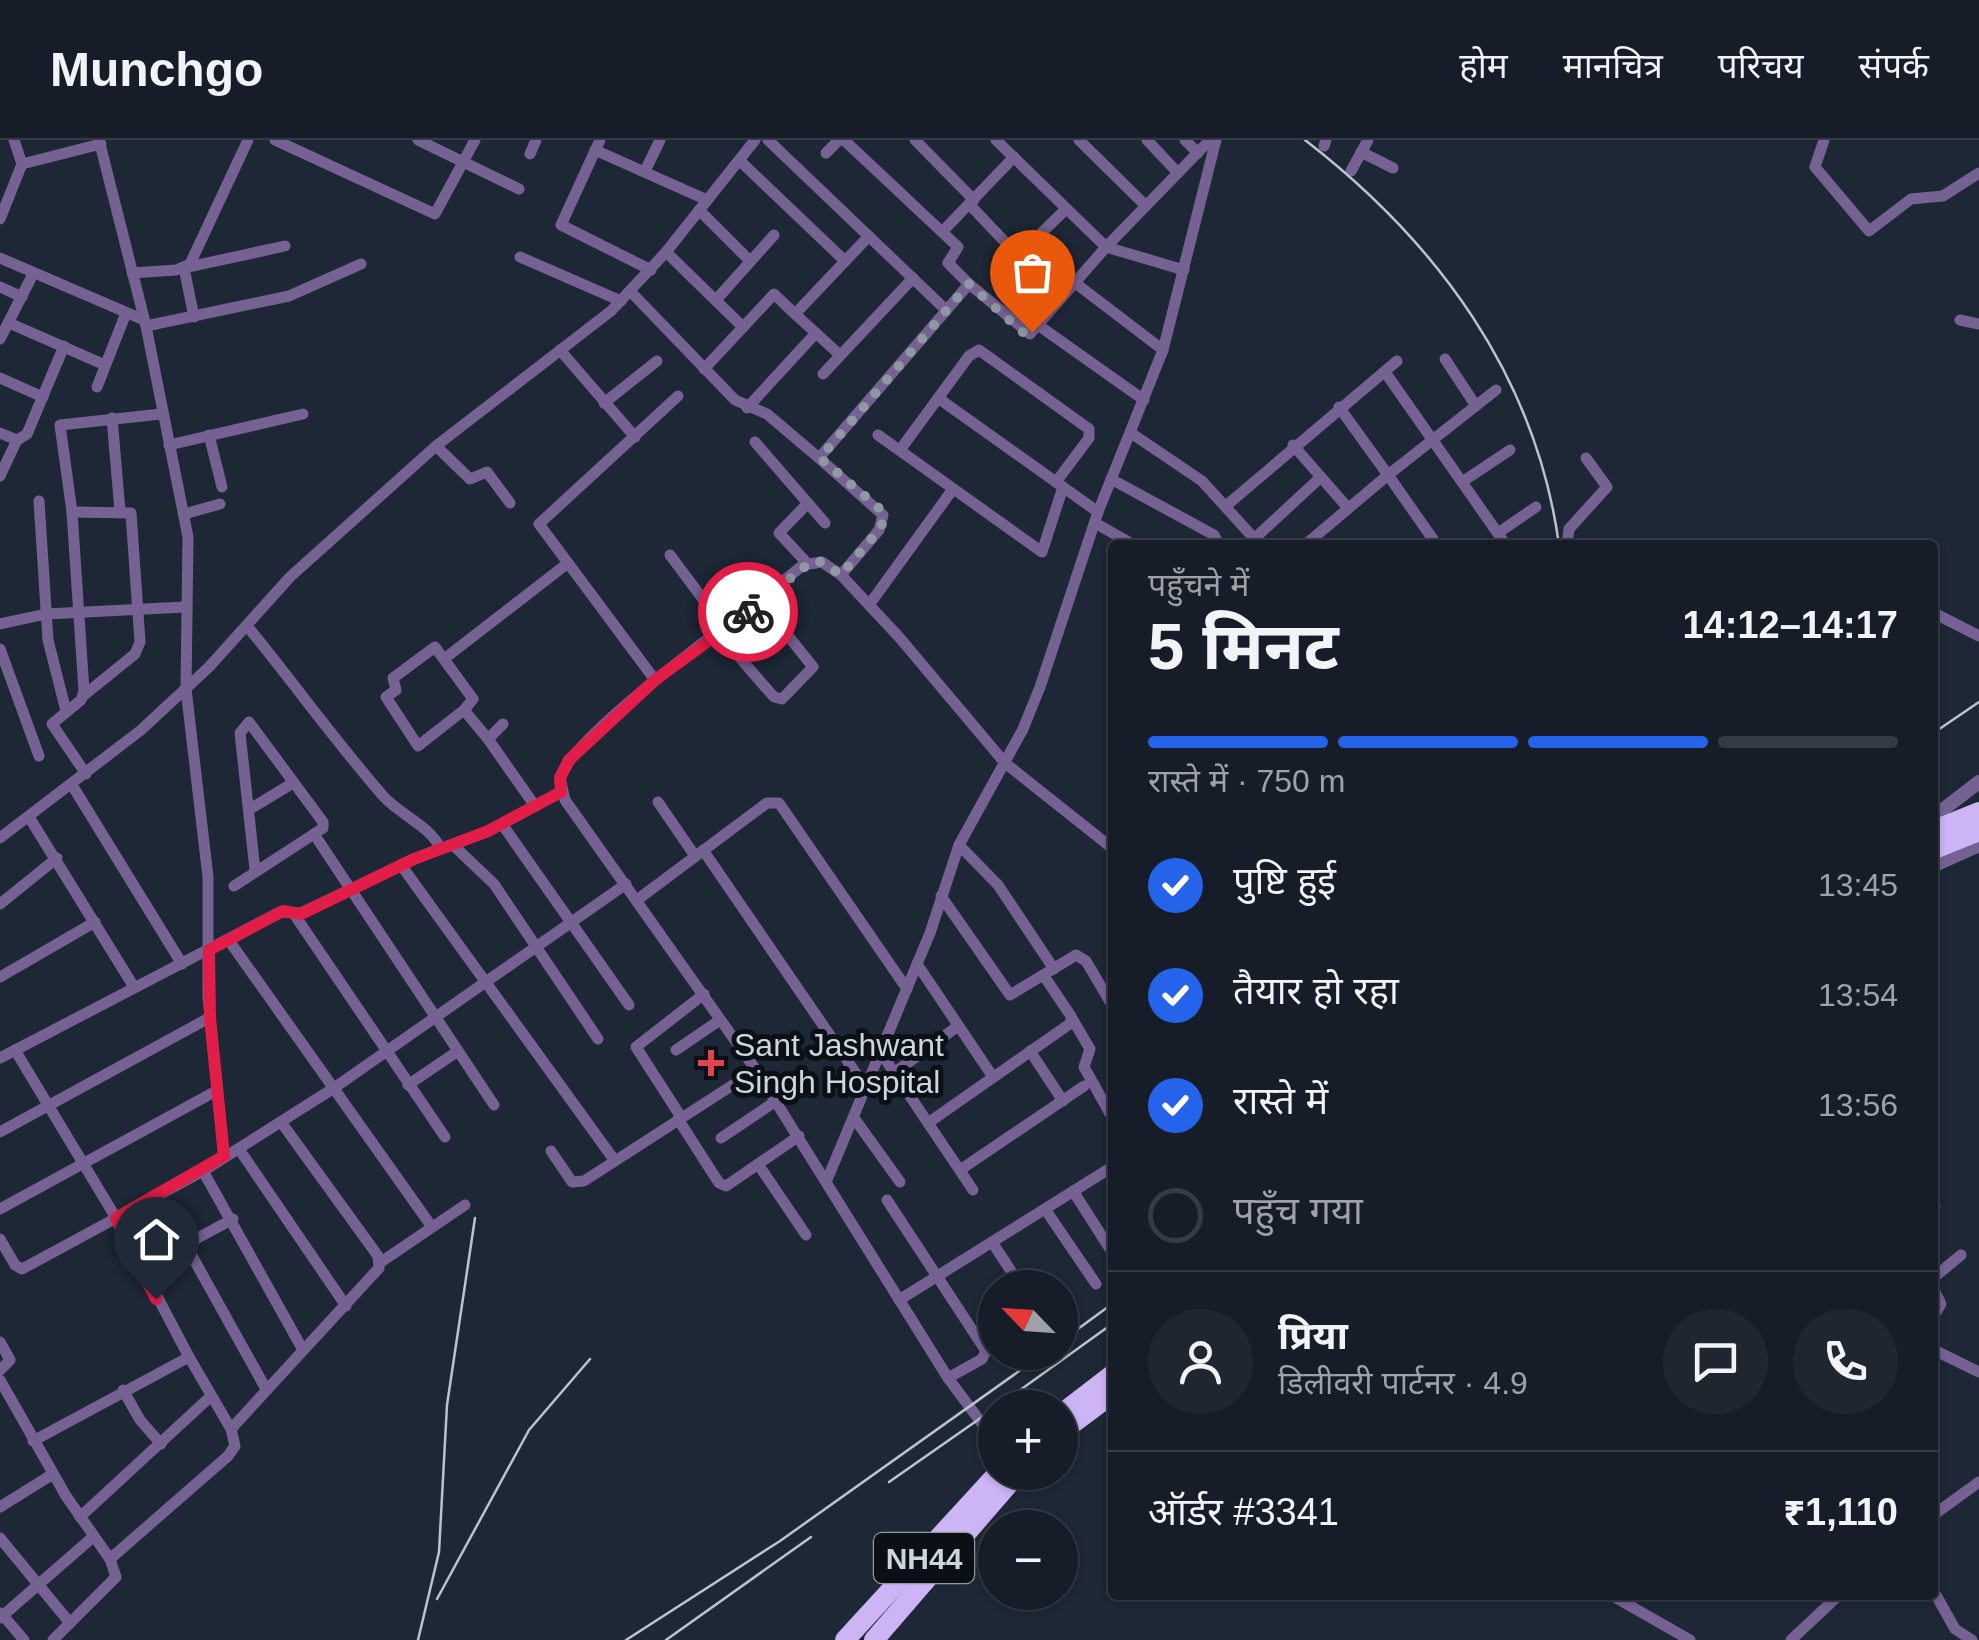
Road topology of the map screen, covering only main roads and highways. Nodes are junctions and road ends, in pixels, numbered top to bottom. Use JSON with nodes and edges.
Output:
{"nodes":[{"id":1,"x":1979,"y":812,"type":"edge"},
{"id":2,"x":1938,"y":829,"type":"edge"},
{"id":3,"x":1979,"y":831,"type":"edge"},
{"id":4,"x":1938,"y":848,"type":"edge"},
{"id":5,"x":1108,"y":1377,"type":"edge"},
{"id":6,"x":1108,"y":1397,"type":"edge"},
{"id":7,"x":1078,"y":1401,"type":"edge"},
{"id":8,"x":1078,"y":1420,"type":"edge"},
{"id":9,"x":982,"y":1490,"type":"edge"},
{"id":10,"x":1004,"y":1490,"type":"edge"},
{"id":11,"x":845,"y":1640,"type":"edge"},
{"id":12,"x":874,"y":1640,"type":"edge"}],
"edges":[{"from":1,"to":2,"type":"highway"},
{"from":3,"to":4,"type":"highway"},
{"from":5,"to":7,"type":"highway"},
{"from":6,"to":8,"type":"highway"},
{"from":9,"to":11,"type":"highway","number":"NH44"},
{"from":10,"to":12,"type":"highway","number":"NH44"}]}
